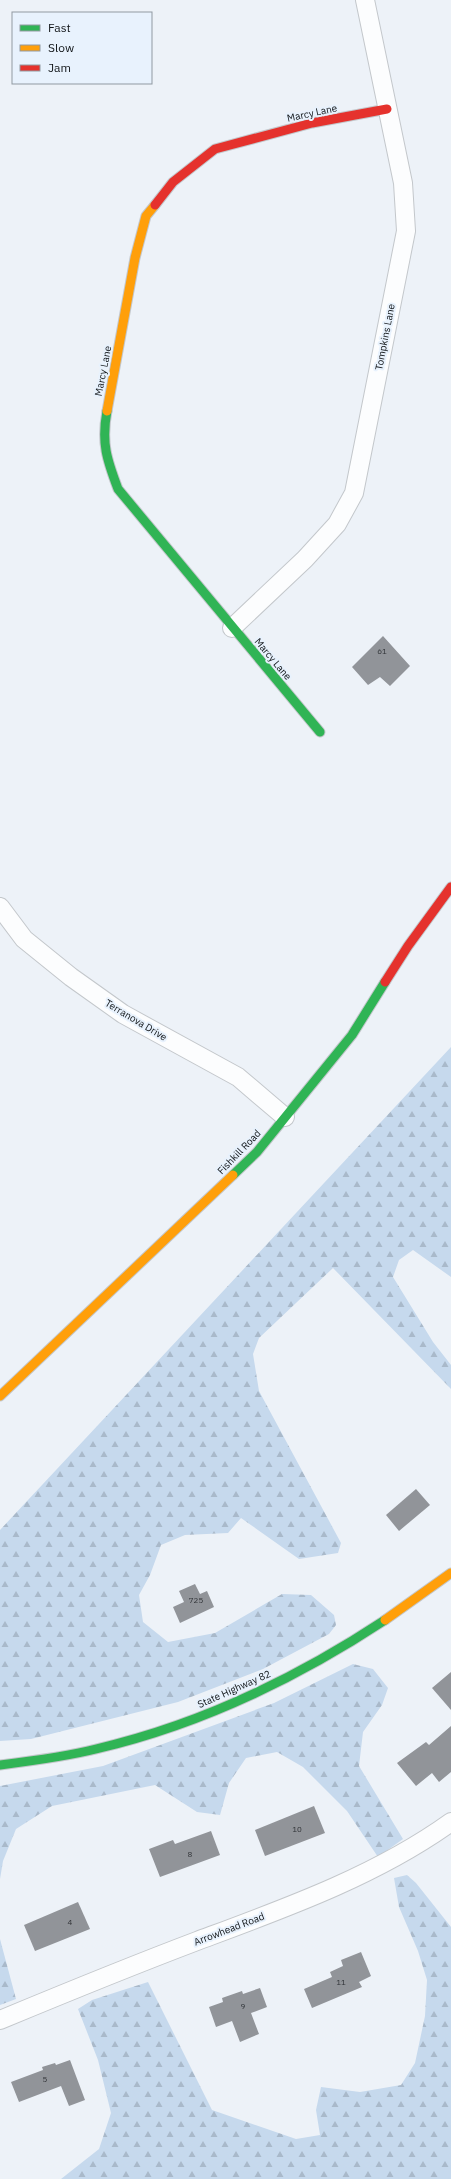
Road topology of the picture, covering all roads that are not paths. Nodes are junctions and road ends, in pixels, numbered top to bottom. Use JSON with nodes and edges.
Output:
{"nodes":[{"id":1,"x":365,"y":0,"type":"edge"},
{"id":2,"x":387,"y":109,"type":"junction"},
{"id":3,"x":232,"y":628,"type":"junction"},
{"id":4,"x":320,"y":732,"type":"dead end"},
{"id":5,"x":451,"y":886,"type":"edge"},
{"id":6,"x":0,"y":907,"type":"edge"},
{"id":7,"x":285,"y":1117,"type":"junction"},
{"id":8,"x":0,"y":1396,"type":"edge"},
{"id":9,"x":451,"y":1573,"type":"edge"},
{"id":10,"x":0,"y":1765,"type":"edge"},
{"id":11,"x":451,"y":1822,"type":"edge"},
{"id":12,"x":0,"y":2020,"type":"edge"}],
"edges":[{"from":1,"to":2,"type":"street","name":"Tompkins Lane"},
{"from":2,"to":3,"type":"street","name":"Tompkins Lane"},
{"from":2,"to":3,"type":"street","name":"Marcy Lane"},
{"from":3,"to":4,"type":"street","name":"Marcy Lane"},
{"from":5,"to":7,"type":"street","name":"Fishkill Road"},
{"from":6,"to":7,"type":"street","name":"Terranova Drive"},
{"from":7,"to":8,"type":"street","name":"Fishkill Road"},
{"from":9,"to":10,"type":"street","name":"State Highway 82"},
{"from":11,"to":12,"type":"street","name":"Arrowhead Road"}]}
